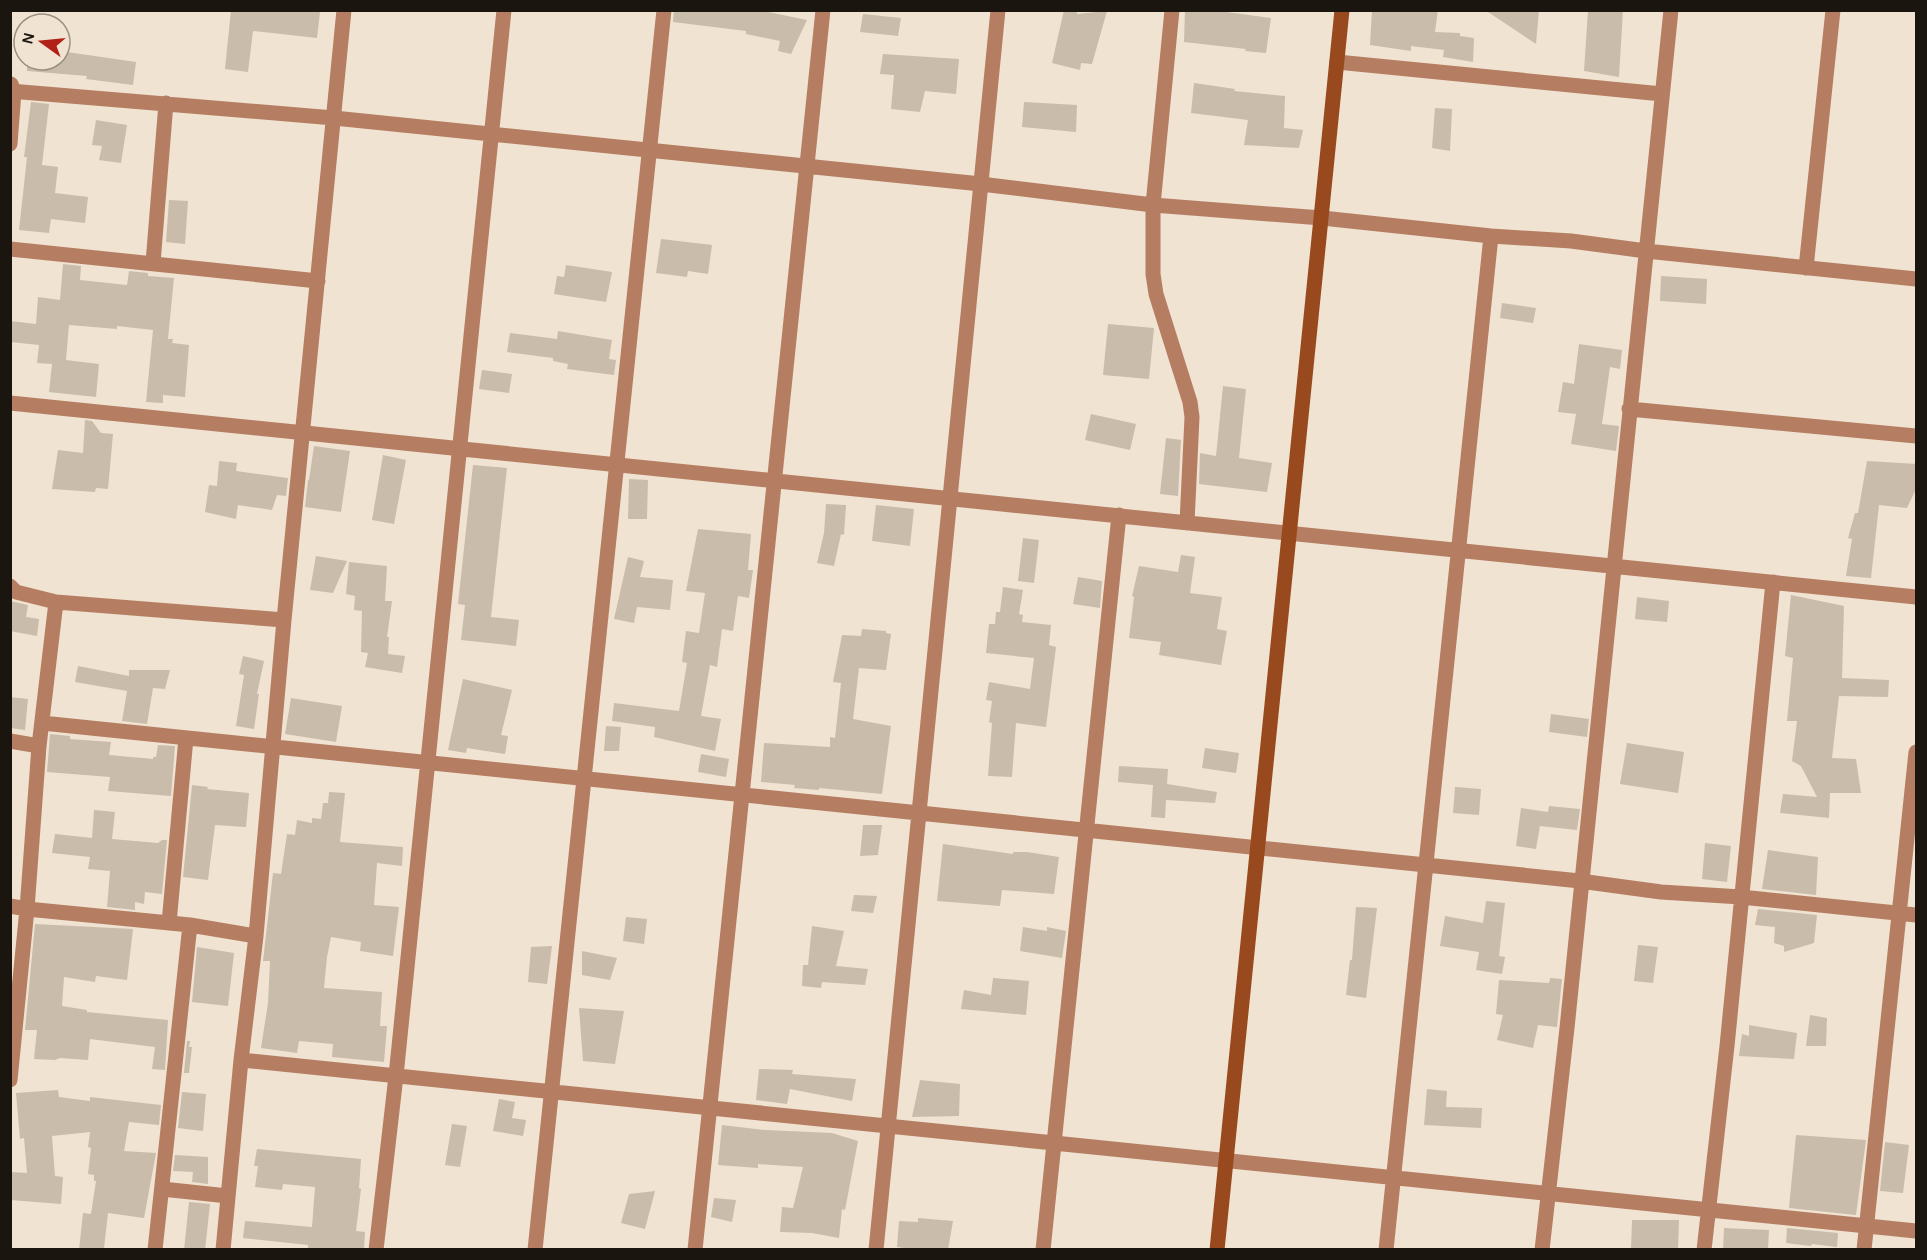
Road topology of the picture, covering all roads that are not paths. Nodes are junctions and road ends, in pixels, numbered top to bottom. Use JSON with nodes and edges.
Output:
{"nodes":[{"id":1,"x":345,"y":10,"type":"edge"},
{"id":2,"x":504,"y":10,"type":"edge"},
{"id":3,"x":664,"y":10,"type":"edge"},
{"id":4,"x":823,"y":10,"type":"edge"},
{"id":5,"x":998,"y":10,"type":"edge"},
{"id":6,"x":1172,"y":10,"type":"edge"},
{"id":7,"x":1342,"y":10,"type":"edge"},
{"id":8,"x":1671,"y":10,"type":"edge"},
{"id":9,"x":1833,"y":10,"type":"edge"},
{"id":10,"x":1337,"y":62,"type":"junction"},
{"id":11,"x":12,"y":88,"type":"edge"},
{"id":12,"x":1662,"y":94,"type":"junction"},
{"id":13,"x":166,"y":103,"type":"junction"},
{"id":14,"x":334,"y":118,"type":"junction"},
{"id":15,"x":492,"y":134,"type":"junction"},
{"id":16,"x":10,"y":144,"type":"edge"},
{"id":17,"x":650,"y":150,"type":"junction"},
{"id":18,"x":807,"y":166,"type":"junction"},
{"id":19,"x":981,"y":184,"type":"junction"},
{"id":20,"x":1153,"y":205,"type":"junction"},
{"id":21,"x":1322,"y":218,"type":"junction"},
{"id":22,"x":1491,"y":236,"type":"junction"},
{"id":23,"x":10,"y":249,"type":"edge"},
{"id":24,"x":1646,"y":251,"type":"junction"},
{"id":25,"x":153,"y":263,"type":"junction"},
{"id":26,"x":1806,"y":268,"type":"junction"},
{"id":27,"x":1917,"y":279,"type":"edge"},
{"id":28,"x":318,"y":281,"type":"junction"},
{"id":29,"x":10,"y":403,"type":"edge"},
{"id":30,"x":1629,"y":410,"type":"junction"},
{"id":31,"x":303,"y":432,"type":"junction"},
{"id":32,"x":1917,"y":436,"type":"edge"},
{"id":33,"x":460,"y":448,"type":"junction"},
{"id":34,"x":617,"y":464,"type":"junction"},
{"id":35,"x":775,"y":480,"type":"junction"},
{"id":36,"x":950,"y":498,"type":"junction"},
{"id":37,"x":1119,"y":515,"type":"junction"},
{"id":38,"x":1187,"y":523,"type":"junction"},
{"id":39,"x":1290,"y":533,"type":"junction"},
{"id":40,"x":1458,"y":550,"type":"junction"},
{"id":41,"x":1613,"y":566,"type":"junction"},
{"id":42,"x":1773,"y":582,"type":"junction"},
{"id":43,"x":10,"y":586,"type":"edge"},
{"id":44,"x":1917,"y":597,"type":"edge"},
{"id":45,"x":56,"y":602,"type":"junction"},
{"id":46,"x":284,"y":620,"type":"junction"},
{"id":47,"x":42,"y":723,"type":"junction"},
{"id":48,"x":186,"y":738,"type":"junction"},
{"id":49,"x":10,"y":741,"type":"edge"},
{"id":50,"x":39,"y":746,"type":"junction"},
{"id":51,"x":272,"y":747,"type":"junction"},
{"id":52,"x":1917,"y":752,"type":"edge"},
{"id":53,"x":428,"y":763,"type":"junction"},
{"id":54,"x":584,"y":779,"type":"junction"},
{"id":55,"x":742,"y":795,"type":"junction"},
{"id":56,"x":919,"y":813,"type":"junction"},
{"id":57,"x":1086,"y":830,"type":"junction"},
{"id":58,"x":1259,"y":848,"type":"junction"},
{"id":59,"x":1425,"y":865,"type":"junction"},
{"id":60,"x":1580,"y":881,"type":"junction"},
{"id":61,"x":1741,"y":897,"type":"junction"},
{"id":62,"x":10,"y":906,"type":"edge"},
{"id":63,"x":27,"y":909,"type":"junction"},
{"id":64,"x":1900,"y":914,"type":"junction"},
{"id":65,"x":1917,"y":915,"type":"edge"},
{"id":66,"x":169,"y":923,"type":"junction"},
{"id":67,"x":190,"y":925,"type":"junction"},
{"id":68,"x":256,"y":936,"type":"junction"},
{"id":69,"x":241,"y":1060,"type":"junction"},
{"id":70,"x":396,"y":1076,"type":"junction"},
{"id":71,"x":10,"y":1080,"type":"edge"},
{"id":72,"x":552,"y":1092,"type":"junction"},
{"id":73,"x":710,"y":1108,"type":"junction"},
{"id":74,"x":888,"y":1126,"type":"junction"},
{"id":75,"x":1054,"y":1143,"type":"junction"},
{"id":76,"x":1227,"y":1161,"type":"junction"},
{"id":77,"x":1393,"y":1178,"type":"junction"},
{"id":78,"x":162,"y":1190,"type":"junction"},
{"id":79,"x":1548,"y":1193,"type":"junction"},
{"id":80,"x":228,"y":1196,"type":"junction"},
{"id":81,"x":1708,"y":1210,"type":"junction"},
{"id":82,"x":1867,"y":1226,"type":"junction"},
{"id":83,"x":1917,"y":1231,"type":"edge"},
{"id":84,"x":155,"y":1250,"type":"edge"},
{"id":85,"x":223,"y":1250,"type":"edge"},
{"id":86,"x":376,"y":1250,"type":"edge"},
{"id":87,"x":535,"y":1250,"type":"edge"},
{"id":88,"x":695,"y":1250,"type":"edge"},
{"id":89,"x":876,"y":1250,"type":"edge"},
{"id":90,"x":1043,"y":1250,"type":"edge"},
{"id":91,"x":1217,"y":1250,"type":"edge"},
{"id":92,"x":1386,"y":1250,"type":"edge"},
{"id":93,"x":1542,"y":1250,"type":"edge"},
{"id":94,"x":1704,"y":1250,"type":"edge"},
{"id":95,"x":1864,"y":1250,"type":"edge"}],
"edges":[{"from":1,"to":14,"type":"street"},
{"from":2,"to":15,"type":"street"},
{"from":3,"to":17,"type":"street"},
{"from":4,"to":18,"type":"street"},
{"from":5,"to":19,"type":"street"},
{"from":6,"to":20,"type":"street"},
{"from":7,"to":10,"type":"street"},
{"from":8,"to":12,"type":"street"},
{"from":9,"to":26,"type":"street"},
{"from":10,"to":12,"type":"street"},
{"from":10,"to":21,"type":"street"},
{"from":11,"to":13,"type":"street"},
{"from":11,"to":16,"type":"street"},
{"from":12,"to":24,"type":"street"},
{"from":13,"to":14,"type":"street"},
{"from":13,"to":25,"type":"street"},
{"from":14,"to":15,"type":"street"},
{"from":14,"to":28,"type":"street"},
{"from":15,"to":17,"type":"street"},
{"from":15,"to":33,"type":"street"},
{"from":17,"to":18,"type":"street"},
{"from":17,"to":34,"type":"street"},
{"from":18,"to":19,"type":"street"},
{"from":18,"to":35,"type":"street"},
{"from":19,"to":20,"type":"street"},
{"from":19,"to":36,"type":"street"},
{"from":20,"to":21,"type":"street"},
{"from":20,"to":38,"type":"street"},
{"from":21,"to":22,"type":"street"},
{"from":21,"to":39,"type":"street"},
{"from":22,"to":24,"type":"street"},
{"from":22,"to":40,"type":"street"},
{"from":23,"to":25,"type":"street"},
{"from":24,"to":26,"type":"street"},
{"from":24,"to":30,"type":"street"},
{"from":25,"to":28,"type":"street"},
{"from":26,"to":27,"type":"street"},
{"from":28,"to":31,"type":"street"},
{"from":29,"to":31,"type":"street"},
{"from":30,"to":32,"type":"street"},
{"from":30,"to":41,"type":"street"},
{"from":31,"to":33,"type":"street"},
{"from":31,"to":46,"type":"street"},
{"from":33,"to":34,"type":"street"},
{"from":33,"to":53,"type":"street"},
{"from":34,"to":35,"type":"street"},
{"from":34,"to":54,"type":"street"},
{"from":35,"to":36,"type":"street"},
{"from":35,"to":55,"type":"street"},
{"from":36,"to":37,"type":"street"},
{"from":36,"to":56,"type":"street"},
{"from":37,"to":38,"type":"street"},
{"from":37,"to":57,"type":"street"},
{"from":38,"to":39,"type":"street"},
{"from":39,"to":40,"type":"street"},
{"from":39,"to":58,"type":"street"},
{"from":40,"to":41,"type":"street"},
{"from":40,"to":59,"type":"street"},
{"from":41,"to":42,"type":"street"},
{"from":41,"to":60,"type":"street"},
{"from":42,"to":44,"type":"street"},
{"from":42,"to":61,"type":"street"},
{"from":43,"to":45,"type":"street"},
{"from":45,"to":46,"type":"street"},
{"from":45,"to":47,"type":"street"},
{"from":46,"to":51,"type":"street"},
{"from":47,"to":48,"type":"street"},
{"from":47,"to":50,"type":"street"},
{"from":48,"to":51,"type":"street"},
{"from":48,"to":66,"type":"street"},
{"from":49,"to":50,"type":"street"},
{"from":50,"to":63,"type":"street"},
{"from":51,"to":53,"type":"street"},
{"from":51,"to":68,"type":"street"},
{"from":52,"to":64,"type":"street"},
{"from":53,"to":54,"type":"street"},
{"from":53,"to":70,"type":"street"},
{"from":54,"to":55,"type":"street"},
{"from":54,"to":72,"type":"street"},
{"from":55,"to":56,"type":"street"},
{"from":55,"to":73,"type":"street"},
{"from":56,"to":57,"type":"street"},
{"from":56,"to":74,"type":"street"},
{"from":57,"to":58,"type":"street"},
{"from":57,"to":75,"type":"street"},
{"from":58,"to":59,"type":"street"},
{"from":58,"to":76,"type":"street"},
{"from":59,"to":60,"type":"street"},
{"from":59,"to":77,"type":"street"},
{"from":60,"to":61,"type":"street"},
{"from":60,"to":79,"type":"street"},
{"from":61,"to":64,"type":"street"},
{"from":61,"to":81,"type":"street"},
{"from":62,"to":63,"type":"street"},
{"from":63,"to":66,"type":"street"},
{"from":63,"to":71,"type":"street"},
{"from":64,"to":65,"type":"street"},
{"from":64,"to":82,"type":"street"},
{"from":66,"to":67,"type":"street"},
{"from":67,"to":68,"type":"street"},
{"from":67,"to":78,"type":"street"},
{"from":68,"to":69,"type":"street"},
{"from":69,"to":70,"type":"street"},
{"from":69,"to":80,"type":"street"},
{"from":70,"to":72,"type":"street"},
{"from":70,"to":86,"type":"street"},
{"from":72,"to":73,"type":"street"},
{"from":72,"to":87,"type":"street"},
{"from":73,"to":74,"type":"street"},
{"from":73,"to":88,"type":"street"},
{"from":74,"to":75,"type":"street"},
{"from":74,"to":89,"type":"street"},
{"from":75,"to":76,"type":"street"},
{"from":75,"to":90,"type":"street"},
{"from":76,"to":77,"type":"street"},
{"from":76,"to":91,"type":"street"},
{"from":77,"to":79,"type":"street"},
{"from":77,"to":92,"type":"street"},
{"from":78,"to":80,"type":"street"},
{"from":78,"to":84,"type":"street"},
{"from":79,"to":81,"type":"street"},
{"from":79,"to":93,"type":"street"},
{"from":80,"to":85,"type":"street"},
{"from":81,"to":82,"type":"street"},
{"from":81,"to":94,"type":"street"},
{"from":82,"to":83,"type":"street"},
{"from":82,"to":95,"type":"street"}]}
